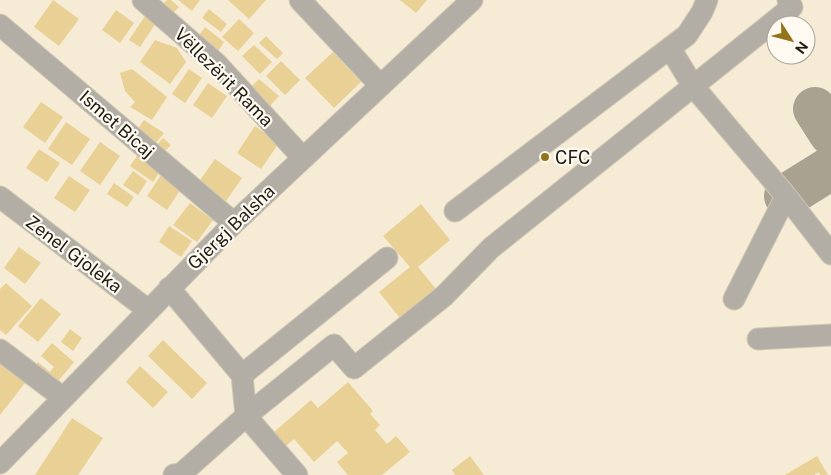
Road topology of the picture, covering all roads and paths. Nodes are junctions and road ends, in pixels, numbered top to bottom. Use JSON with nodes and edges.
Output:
{"nodes":[{"id":1,"x":143,"y":0,"type":"edge"},
{"id":2,"x":300,"y":0,"type":"edge"},
{"id":3,"x":707,"y":0,"type":"edge"},
{"id":4,"x":788,"y":0,"type":"edge"},
{"id":5,"x":469,"y":1,"type":"edge"},
{"id":6,"x":0,"y":25,"type":"edge"},
{"id":7,"x":670,"y":48,"type":"junction"},
{"id":8,"x":379,"y":84,"type":"junction"},
{"id":9,"x":693,"y":86,"type":"junction"},
{"id":10,"x":302,"y":158,"type":"junction"},
{"id":11,"x":786,"y":196,"type":"junction"},
{"id":12,"x":0,"y":198,"type":"edge"},
{"id":13,"x":455,"y":211,"type":"dead end"},
{"id":14,"x":234,"y":223,"type":"junction"},
{"id":15,"x":831,"y":254,"type":"edge"},
{"id":16,"x":387,"y":258,"type":"dead end"},
{"id":17,"x":169,"y":288,"type":"junction"},
{"id":18,"x":734,"y":299,"type":"dead end"},
{"id":19,"x":148,"y":310,"type":"junction"},
{"id":20,"x":831,"y":335,"type":"edge"},
{"id":21,"x":758,"y":339,"type":"dead end"},
{"id":22,"x":0,"y":350,"type":"edge"},
{"id":23,"x":242,"y":375,"type":"junction"},
{"id":24,"x":62,"y":397,"type":"junction"},
{"id":25,"x":246,"y":416,"type":"junction"},
{"id":26,"x":0,"y":463,"type":"edge"},
{"id":27,"x":179,"y":475,"type":"edge"},
{"id":28,"x":297,"y":475,"type":"edge"}],
"edges":[{"from":1,"to":10,"type":"street","name":"Vëllezërit Rama"},
{"from":2,"to":8,"type":"street"},
{"from":3,"to":7,"type":"street"},
{"from":4,"to":9,"type":"street"},
{"from":5,"to":8,"type":"street","name":"Gjergj Balsha"},
{"from":6,"to":14,"type":"street","name":"Ismet Bicaj"},
{"from":7,"to":9,"type":"street"},
{"from":7,"to":13,"type":"street"},
{"from":8,"to":10,"type":"street","name":"Gjergj Balsha"},
{"from":9,"to":11,"type":"street"},
{"from":9,"to":25,"type":"street"},
{"from":10,"to":14,"type":"street","name":"Gjergj Balsha"},
{"from":11,"to":15,"type":"street"},
{"from":11,"to":18,"type":"street"},
{"from":12,"to":19,"type":"street","name":"Zenel Gjoleka"},
{"from":14,"to":17,"type":"street","name":"Gjergj Balsha"},
{"from":16,"to":23,"type":"street"},
{"from":17,"to":19,"type":"street","name":"Gjergj Balsha"},
{"from":17,"to":23,"type":"street"},
{"from":19,"to":24,"type":"street","name":"Gjergj Balsha"},
{"from":20,"to":21,"type":"street"},
{"from":22,"to":24,"type":"street"},
{"from":23,"to":25,"type":"street"},
{"from":24,"to":26,"type":"street","name":"Gjergj Balsha"},
{"from":25,"to":27,"type":"street"},
{"from":25,"to":28,"type":"street"}]}
